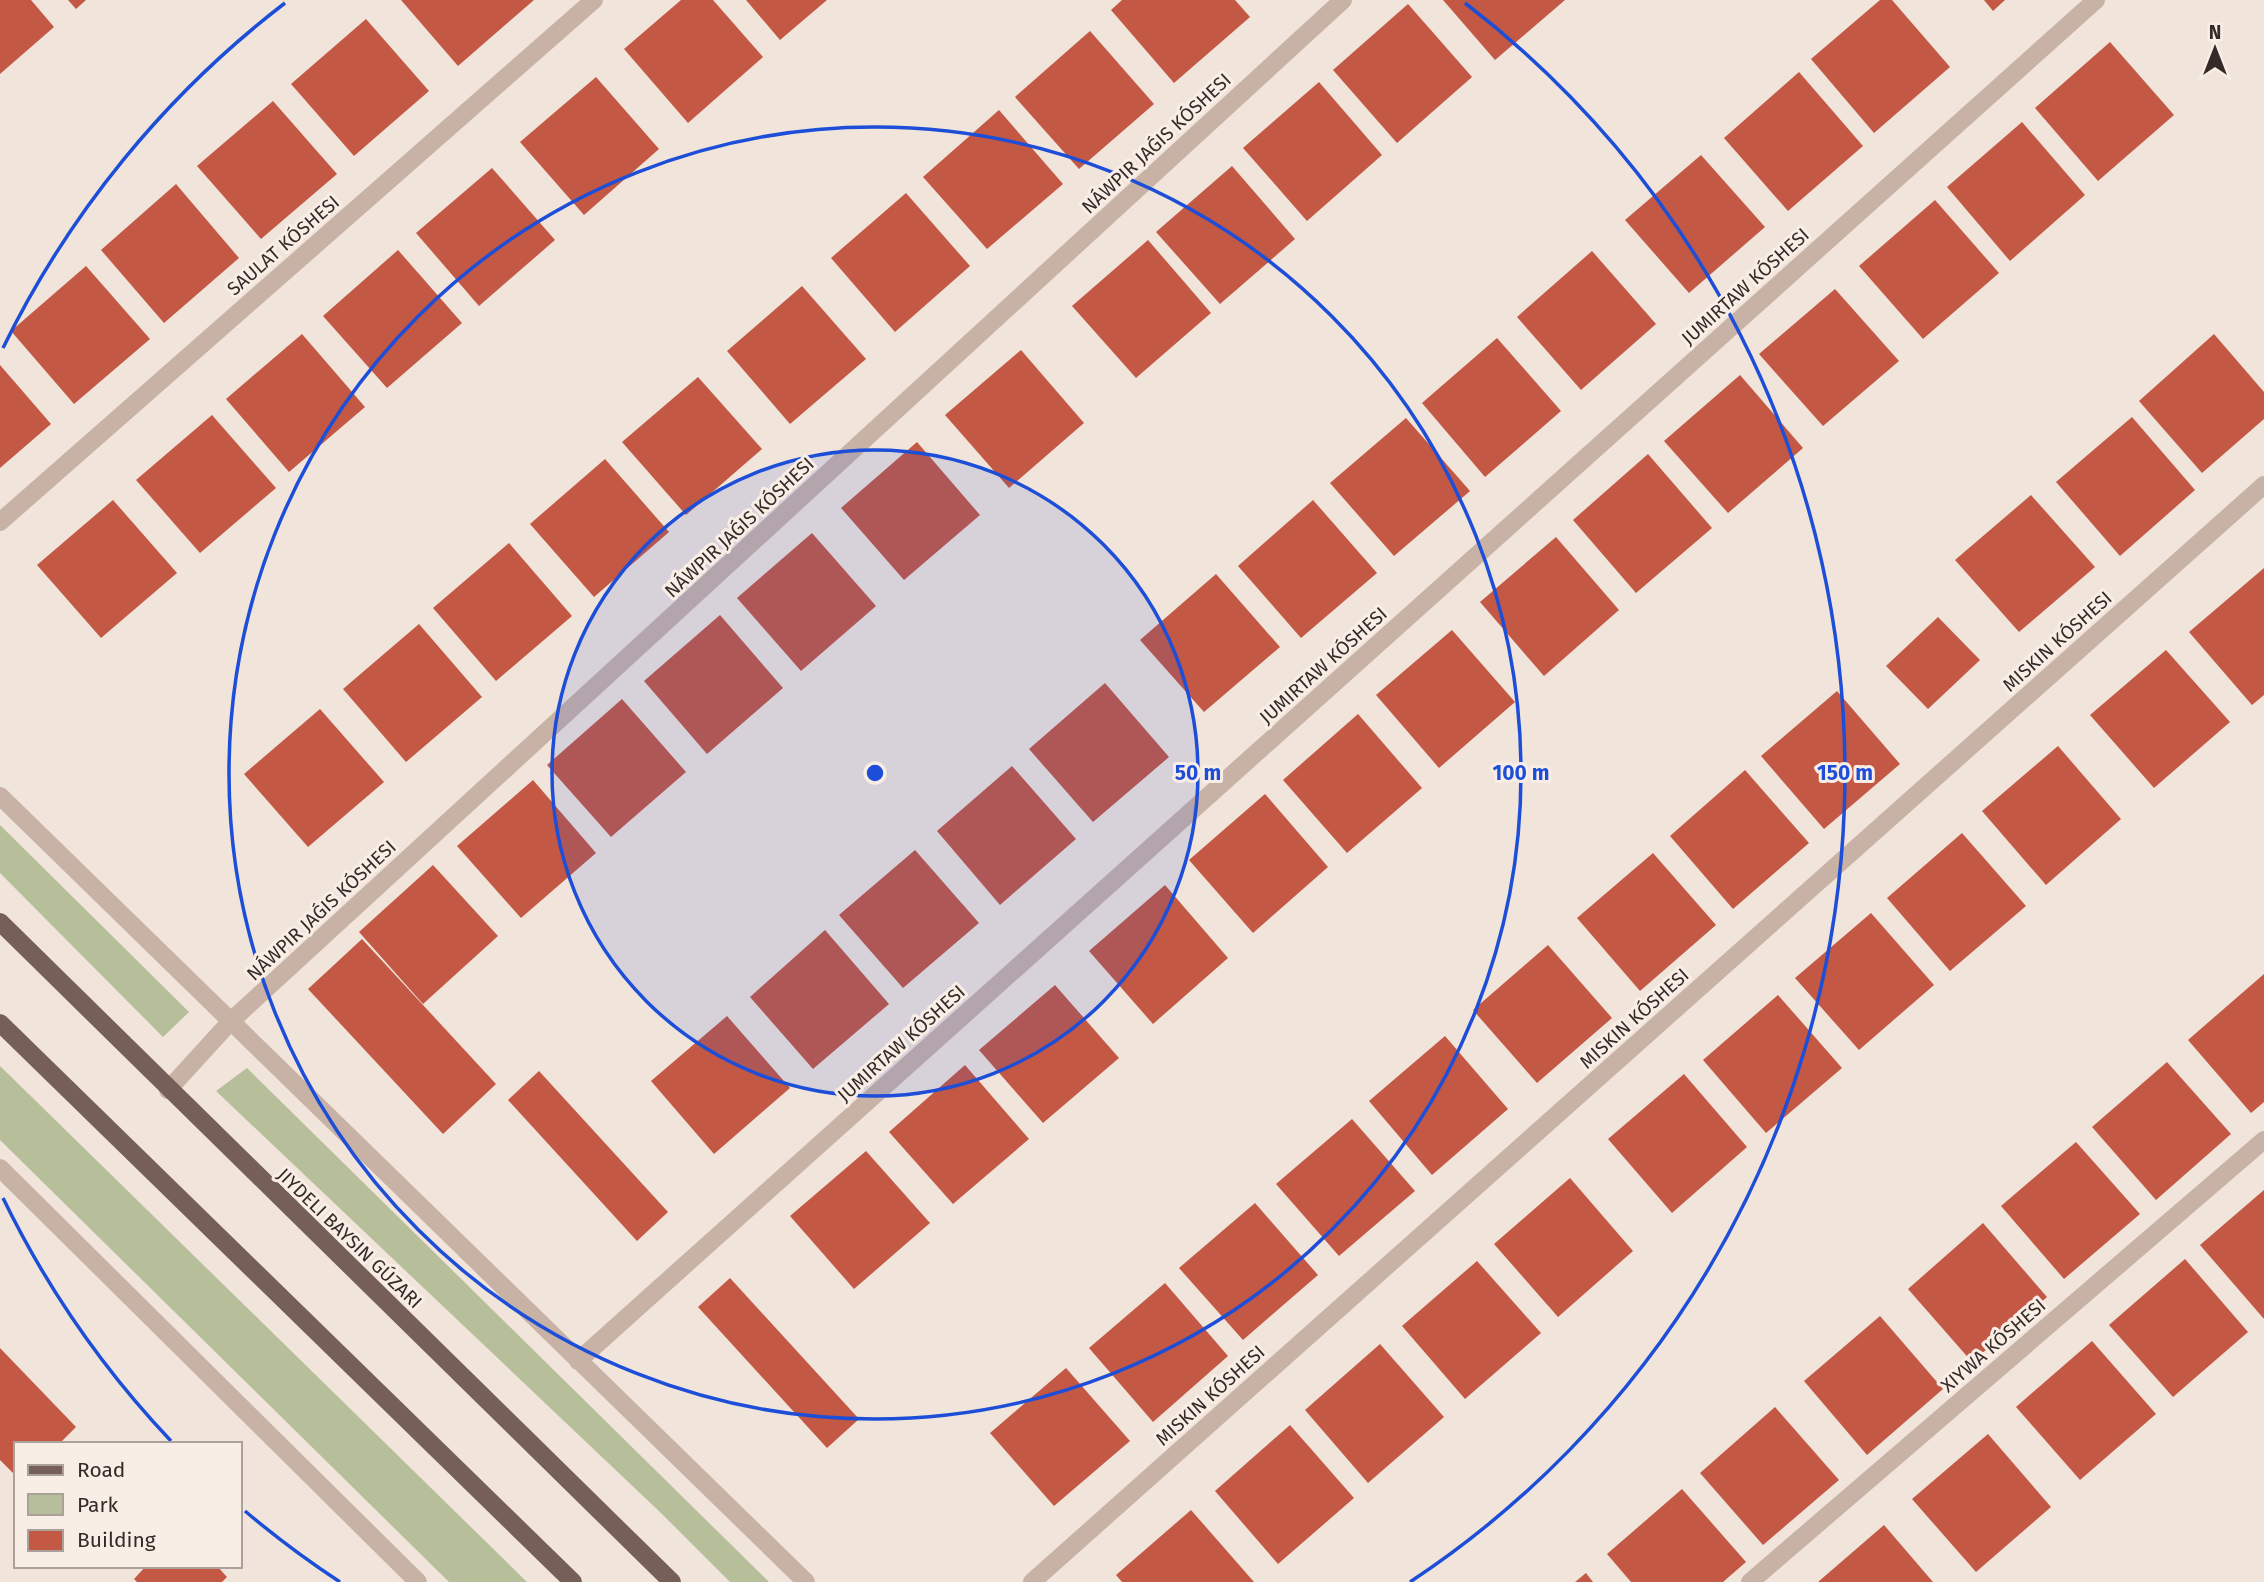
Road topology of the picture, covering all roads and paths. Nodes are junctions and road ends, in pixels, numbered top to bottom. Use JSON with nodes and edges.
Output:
{"nodes":[{"id":1,"x":594,"y":0,"type":"edge"},
{"id":2,"x":1343,"y":0,"type":"edge"},
{"id":3,"x":2096,"y":0,"type":"edge"},
{"id":4,"x":2264,"y":485,"type":"edge"},
{"id":5,"x":0,"y":522,"type":"edge"},
{"id":6,"x":0,"y":796,"type":"edge"},
{"id":7,"x":0,"y":922,"type":"edge"},
{"id":8,"x":231,"y":1021,"type":"junction"},
{"id":9,"x":0,"y":1023,"type":"edge"},
{"id":10,"x":168,"y":1090,"type":"junction"},
{"id":11,"x":2264,"y":1140,"type":"edge"},
{"id":12,"x":0,"y":1168,"type":"edge"},
{"id":13,"x":578,"y":1361,"type":"junction"},
{"id":14,"x":418,"y":1582,"type":"edge"},
{"id":15,"x":573,"y":1582,"type":"edge"},
{"id":16,"x":672,"y":1582,"type":"edge"},
{"id":17,"x":806,"y":1582,"type":"edge"},
{"id":18,"x":1032,"y":1582,"type":"edge"},
{"id":19,"x":1750,"y":1582,"type":"edge"}],
"edges":[{"from":1,"to":5,"type":"street","name":"SAULAT KÓSHESI"},
{"from":2,"to":8,"type":"street"},
{"from":3,"to":13,"type":"street"},
{"from":4,"to":18,"type":"street","name":"MISKIN KÓSHESI"},
{"from":6,"to":8,"type":"street"},
{"from":7,"to":10,"type":"main road"},
{"from":8,"to":10,"type":"street"},
{"from":8,"to":13,"type":"street"},
{"from":9,"to":15,"type":"main road"},
{"from":10,"to":16,"type":"main road"},
{"from":11,"to":19,"type":"street","name":"XIYWA KÓSHESI"},
{"from":12,"to":14,"type":"street"},
{"from":13,"to":17,"type":"street"}]}
